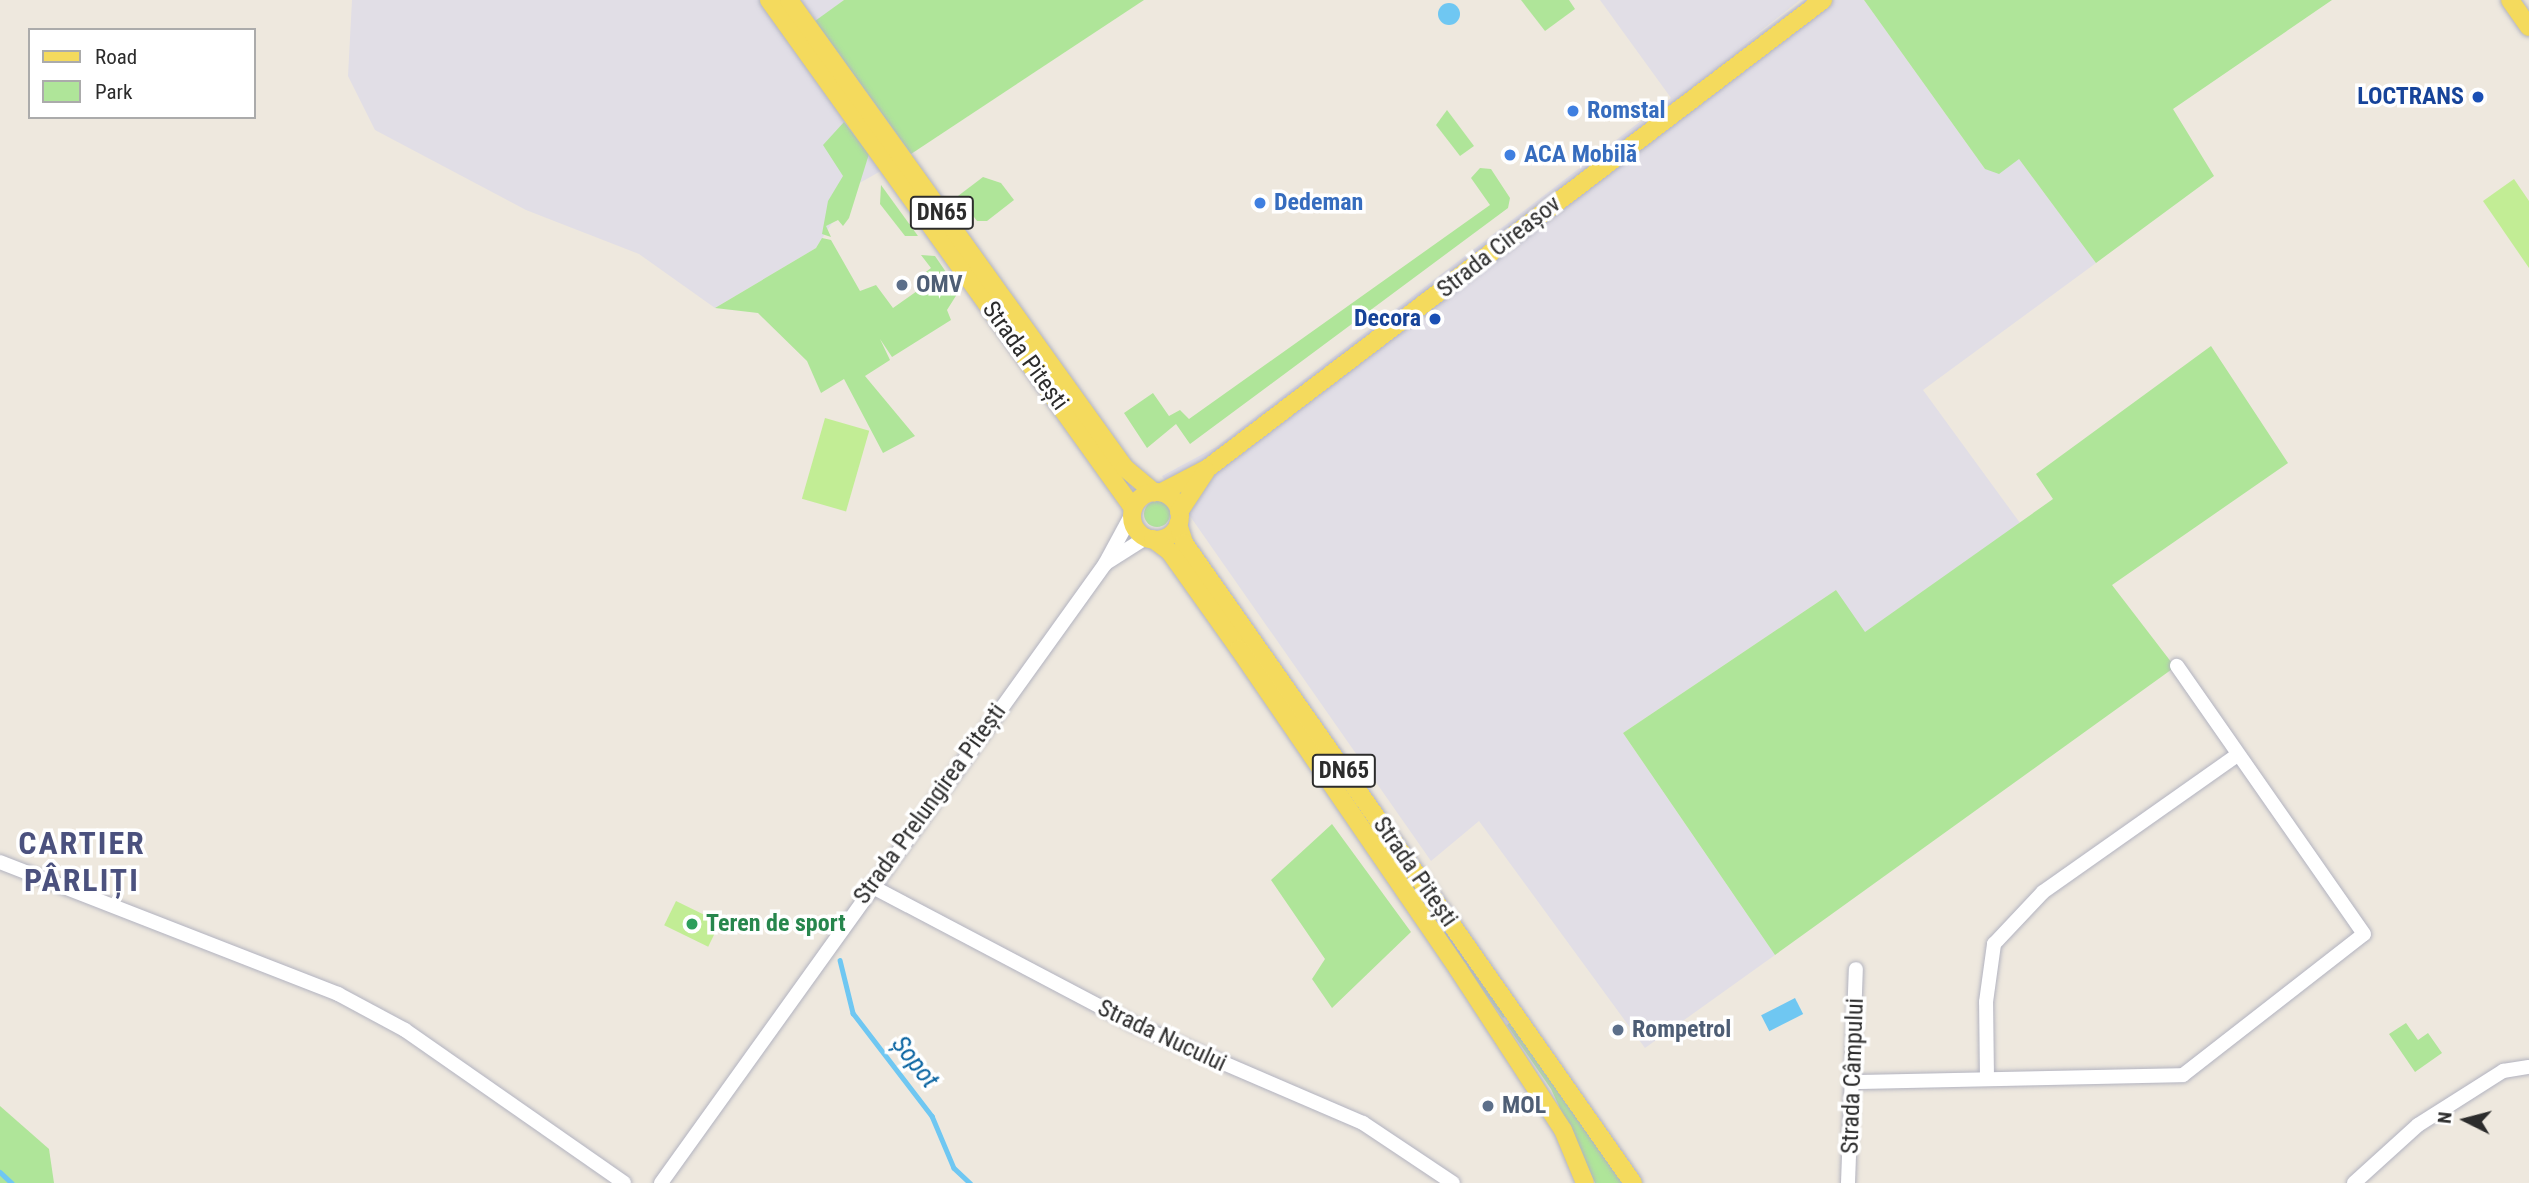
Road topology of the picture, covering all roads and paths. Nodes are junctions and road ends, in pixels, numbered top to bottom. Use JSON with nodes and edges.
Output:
{"nodes":[{"id":1,"x":769,"y":0,"type":"edge"},
{"id":2,"x":789,"y":0,"type":"edge"},
{"id":3,"x":1823,"y":0,"type":"edge"},
{"id":4,"x":2510,"y":0,"type":"edge"},
{"id":5,"x":2529,"y":27,"type":"edge"},
{"id":6,"x":1208,"y":468,"type":"junction"},
{"id":7,"x":1158,"y":492,"type":"junction"},
{"id":8,"x":1133,"y":511,"type":"junction"},
{"id":9,"x":1179,"y":518,"type":"junction"},
{"id":10,"x":1150,"y":538,"type":"junction"},
{"id":11,"x":1105,"y":564,"type":"junction"},
{"id":12,"x":2177,"y":666,"type":"dead end"},
{"id":13,"x":2236,"y":757,"type":"junction"},
{"id":14,"x":1343,"y":785,"type":"junction"},
{"id":15,"x":0,"y":862,"type":"edge"},
{"id":16,"x":871,"y":887,"type":"junction"},
{"id":17,"x":1856,"y":969,"type":"dead end"},
{"id":18,"x":2529,"y":1067,"type":"edge"},
{"id":19,"x":1987,"y":1079,"type":"junction"},
{"id":20,"x":1855,"y":1082,"type":"junction"},
{"id":21,"x":624,"y":1183,"type":"edge"},
{"id":22,"x":661,"y":1183,"type":"edge"},
{"id":23,"x":1453,"y":1183,"type":"edge"},
{"id":24,"x":1585,"y":1183,"type":"edge"},
{"id":25,"x":1633,"y":1183,"type":"edge"},
{"id":26,"x":1848,"y":1183,"type":"edge"},
{"id":27,"x":2354,"y":1183,"type":"edge"}],
"edges":[{"from":1,"to":8,"type":"main road","name":"Strada Pitești","number":"DN65"},
{"from":2,"to":7,"type":"main road","name":"Strada Pitești","number":"DN65"},
{"from":3,"to":6,"type":"main road","name":"Strada Cireașov"},
{"from":4,"to":5,"type":"main road"},
{"from":6,"to":7,"type":"main road","name":"Strada Cireașov"},
{"from":6,"to":9,"type":"main road","name":"Strada Cireașov"},
{"from":7,"to":8,"type":"main road"},
{"from":7,"to":9,"type":"main road","name":"Strada Pitești","number":"DN65"},
{"from":8,"to":10,"type":"main road","name":"Strada Pitești","number":"DN65"},
{"from":8,"to":11,"type":"street","name":"Strada Prelungirea Pitești"},
{"from":9,"to":10,"type":"main road"},
{"from":9,"to":14,"type":"main road","name":"Strada Pitești","number":"DN65"},
{"from":10,"to":11,"type":"street","name":"Strada Prelungirea Pitești"},
{"from":10,"to":14,"type":"main road","name":"Strada Pitești","number":"DN65"},
{"from":11,"to":16,"type":"street","name":"Strada Prelungirea Pitești"},
{"from":12,"to":13,"type":"street"},
{"from":13,"to":19,"type":"street"},
{"from":13,"to":19,"type":"street"},
{"from":14,"to":24,"type":"main road","name":"Strada Pitești","number":"DN65"},
{"from":14,"to":25,"type":"main road","name":"Strada Pitești","number":"DN65"},
{"from":15,"to":21,"type":"street"},
{"from":16,"to":22,"type":"street","name":"Strada Prelungirea Pitești"},
{"from":16,"to":23,"type":"street","name":"Strada Nucului"},
{"from":17,"to":20,"type":"street","name":"Strada Câmpului"},
{"from":18,"to":27,"type":"street"},
{"from":19,"to":20,"type":"street"},
{"from":20,"to":26,"type":"street","name":"Strada Câmpului"}]}
